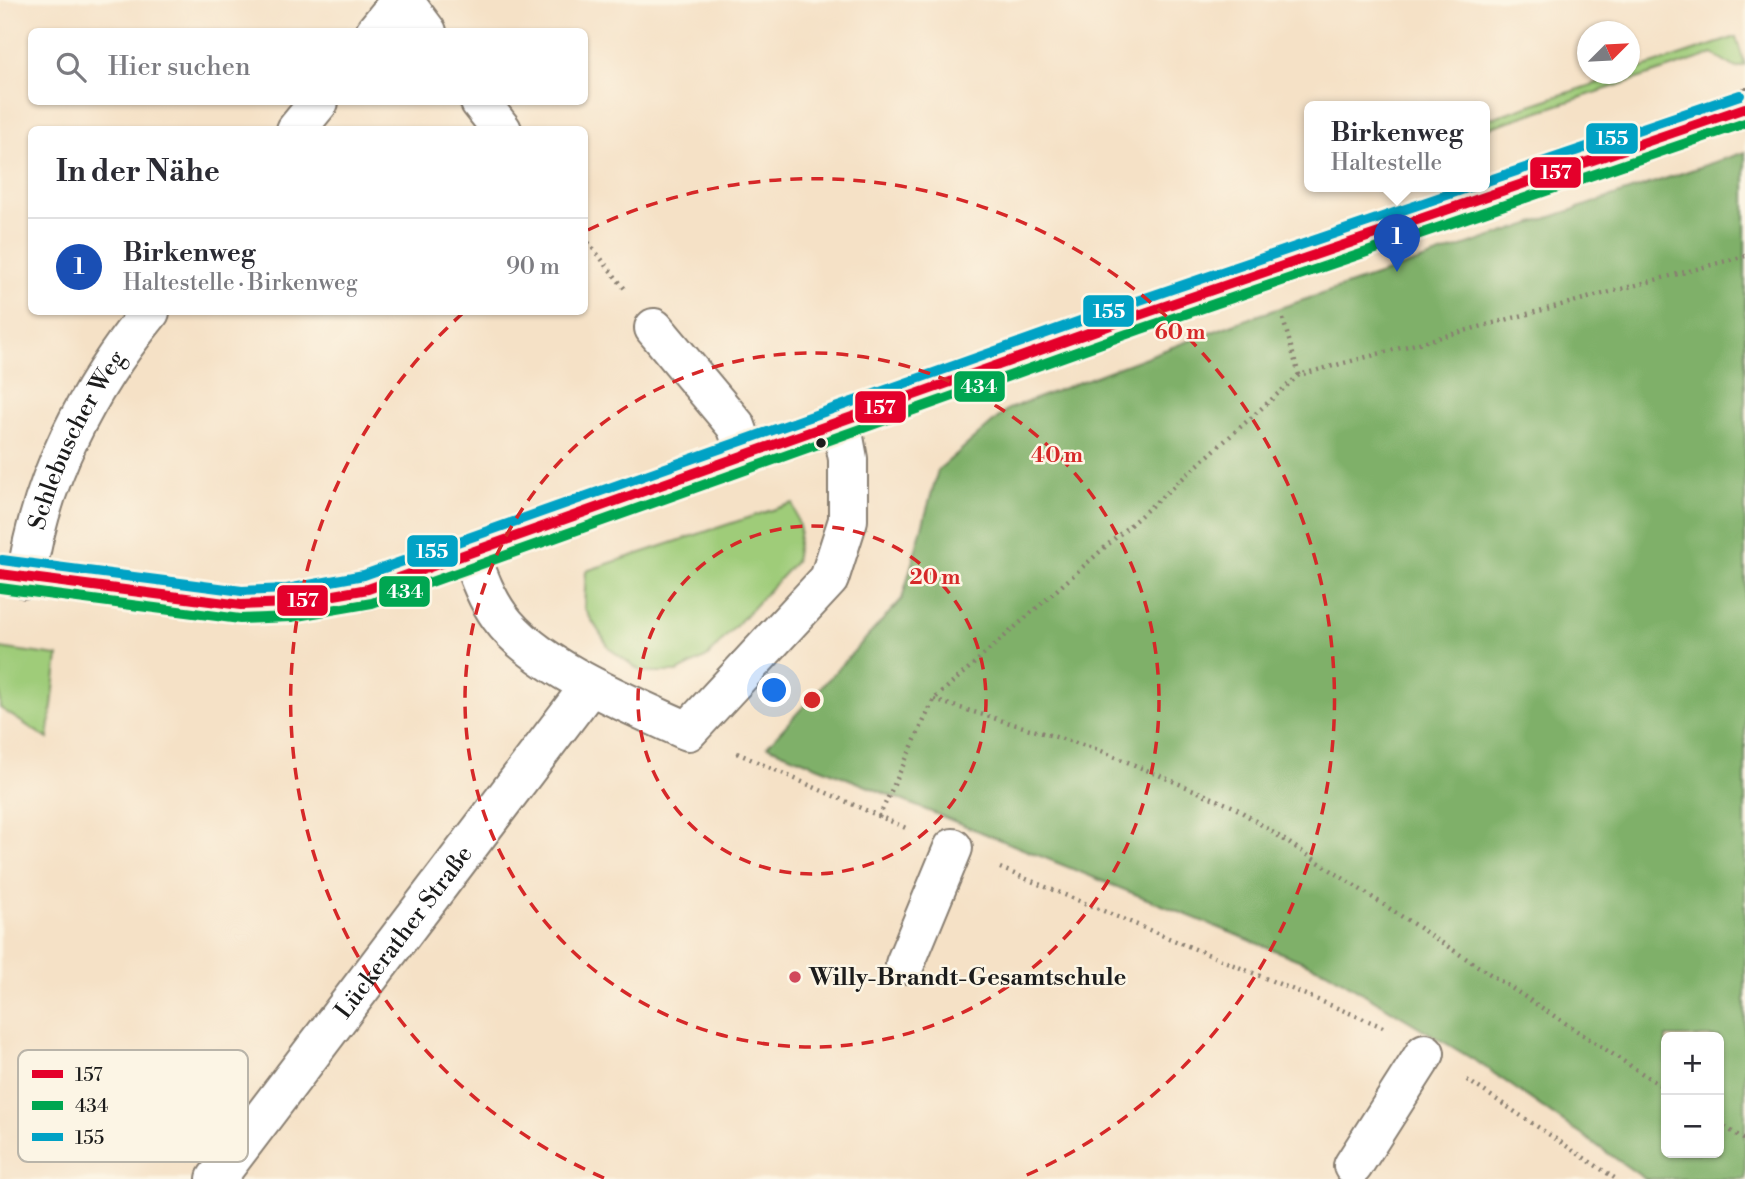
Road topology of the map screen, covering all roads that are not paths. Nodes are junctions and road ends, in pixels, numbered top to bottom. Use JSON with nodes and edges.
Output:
{"nodes":[{"id":1,"x":402,"y":0,"type":"edge"},
{"id":2,"x":378,"y":28,"type":"edge"},
{"id":3,"x":424,"y":28,"type":"edge"},
{"id":4,"x":317,"y":105,"type":"edge"},
{"id":5,"x":482,"y":105,"type":"edge"},
{"id":6,"x":1745,"y":108,"type":"edge"},
{"id":7,"x":299,"y":126,"type":"edge"},
{"id":8,"x":499,"y":126,"type":"edge"},
{"id":9,"x":147,"y":315,"type":"edge"},
{"id":10,"x":654,"y":328,"type":"road end"},
{"id":11,"x":841,"y":421,"type":"junction"},
{"id":12,"x":746,"y":454,"type":"junction"},
{"id":13,"x":470,"y":553,"type":"junction"},
{"id":14,"x":13,"y":577,"type":"edge"},
{"id":15,"x":590,"y":686,"type":"junction"},
{"id":16,"x":953,"y":848,"type":"road end"},
{"id":17,"x":905,"y":964,"type":"dead end"},
{"id":18,"x":1425,"y":1053,"type":"road end"},
{"id":19,"x":248,"y":1137,"type":"edge"},
{"id":20,"x":229,"y":1162,"type":"edge"},
{"id":21,"x":1353,"y":1166,"type":"dead end"},
{"id":22,"x":216,"y":1179,"type":"edge"}],
"edges":[{"from":1,"to":2,"type":"street"},
{"from":1,"to":3,"type":"street"},
{"from":4,"to":7,"type":"street"},
{"from":5,"to":8,"type":"street"},
{"from":6,"to":11,"type":"street"},
{"from":9,"to":14,"type":"street","name":"Schlebuscher Weg"},
{"from":10,"to":12,"type":"street"},
{"from":11,"to":12,"type":"street"},
{"from":11,"to":15,"type":"street"},
{"from":12,"to":13,"type":"street"},
{"from":13,"to":14,"type":"street"},
{"from":13,"to":15,"type":"street"},
{"from":15,"to":19,"type":"street","name":"Lückerather Straße"},
{"from":16,"to":17,"type":"street"},
{"from":18,"to":21,"type":"street"},
{"from":20,"to":22,"type":"street","name":"Lückerather Straße"}]}
